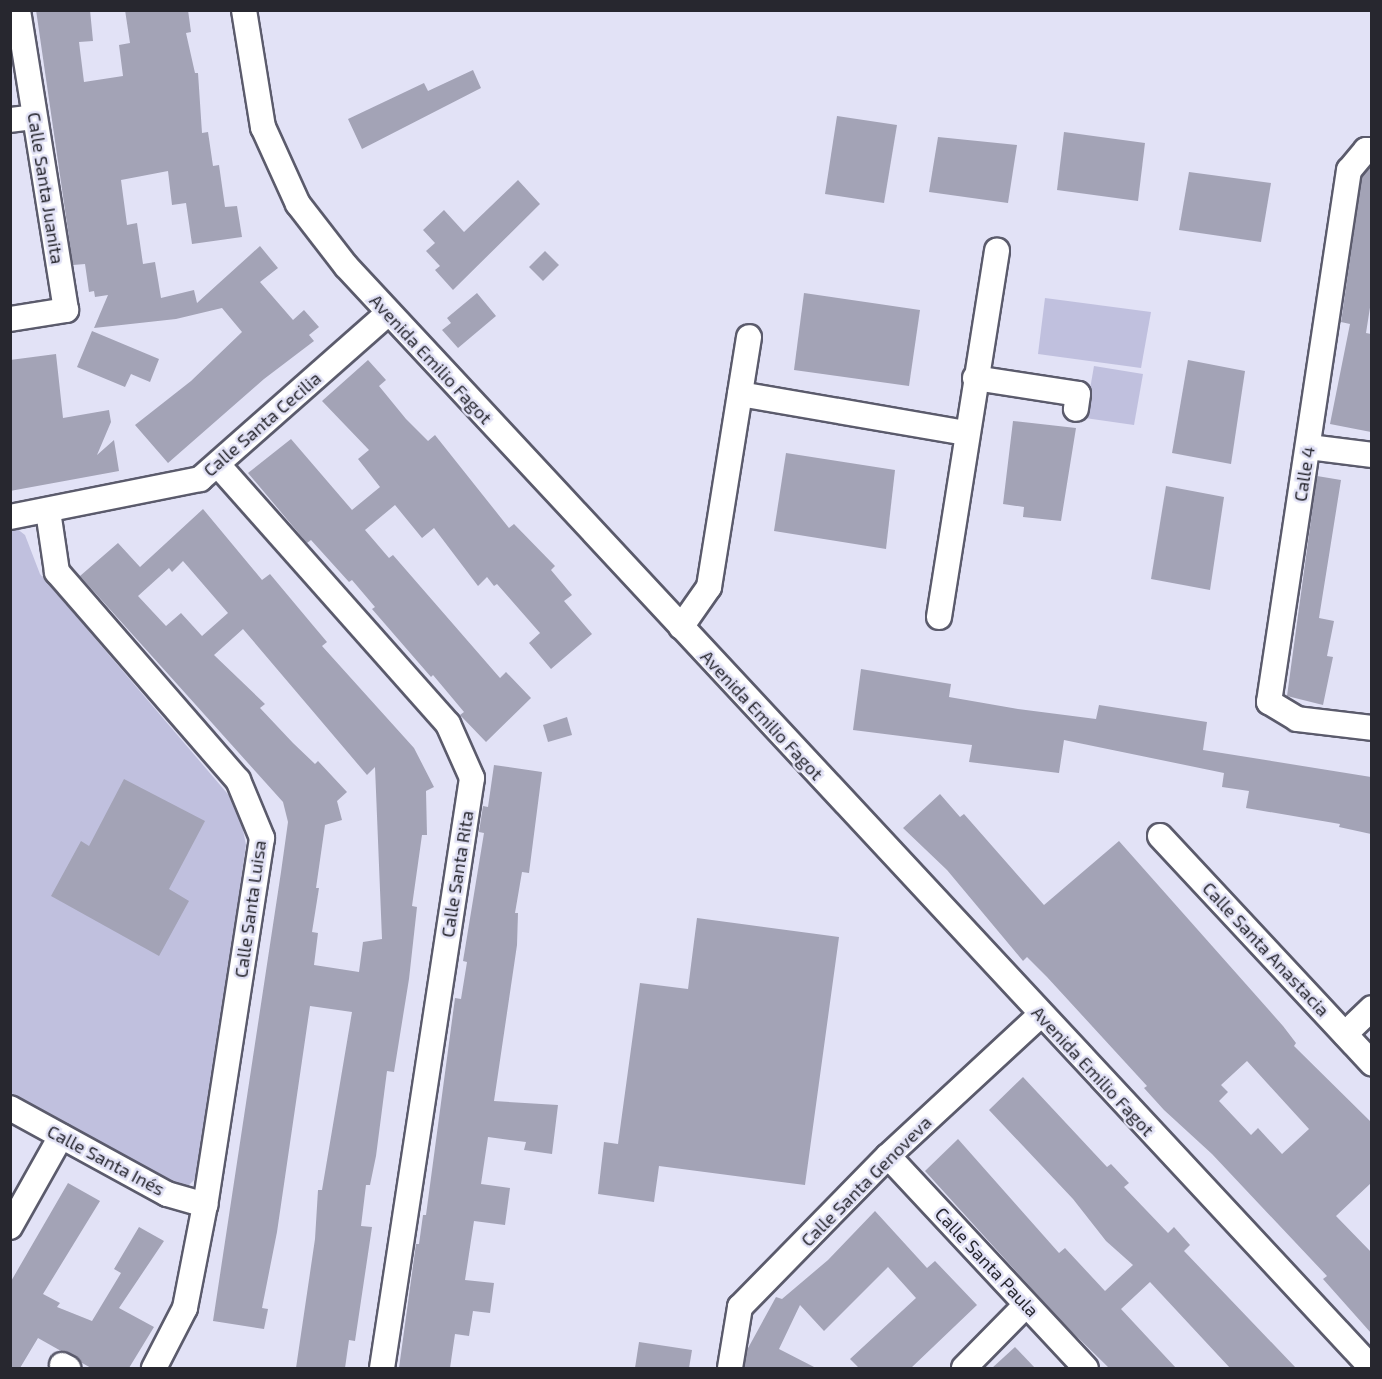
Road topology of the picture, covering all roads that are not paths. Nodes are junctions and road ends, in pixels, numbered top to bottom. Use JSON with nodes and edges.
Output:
{"nodes":[{"id":1,"x":18,"y":10,"type":"edge"},
{"id":2,"x":244,"y":10,"type":"edge"},
{"id":3,"x":34,"y":117,"type":"junction"},
{"id":4,"x":10,"y":120,"type":"edge"},
{"id":5,"x":1371,"y":150,"type":"edge"},
{"id":6,"x":997,"y":251,"type":"dead end"},
{"id":7,"x":388,"y":313,"type":"junction"},
{"id":8,"x":10,"y":319,"type":"edge"},
{"id":9,"x":749,"y":337,"type":"dead end"},
{"id":10,"x":975,"y":378,"type":"junction"},
{"id":11,"x":740,"y":394,"type":"junction"},
{"id":12,"x":1076,"y":409,"type":"dead end"},
{"id":13,"x":966,"y":433,"type":"junction"},
{"id":14,"x":1309,"y":447,"type":"junction"},
{"id":15,"x":1371,"y":455,"type":"edge"},
{"id":16,"x":219,"y":466,"type":"junction"},
{"id":17,"x":48,"y":511,"type":"junction"},
{"id":18,"x":10,"y":517,"type":"edge"},
{"id":19,"x":939,"y":617,"type":"dead end"},
{"id":20,"x":681,"y":627,"type":"junction"},
{"id":21,"x":1371,"y":728,"type":"edge"},
{"id":22,"x":1160,"y":836,"type":"dead end"},
{"id":23,"x":1371,"y":1008,"type":"edge"},
{"id":24,"x":1040,"y":1015,"type":"junction"},
{"id":25,"x":1345,"y":1034,"type":"junction"},
{"id":26,"x":1371,"y":1064,"type":"edge"},
{"id":27,"x":10,"y":1108,"type":"edge"},
{"id":28,"x":61,"y":1136,"type":"junction"},
{"id":29,"x":888,"y":1156,"type":"junction"},
{"id":30,"x":205,"y":1205,"type":"junction"},
{"id":31,"x":10,"y":1227,"type":"edge"},
{"id":32,"x":1026,"y":1305,"type":"junction"},
{"id":33,"x":154,"y":1368,"type":"edge"},
{"id":34,"x":382,"y":1368,"type":"edge"},
{"id":35,"x":729,"y":1368,"type":"edge"},
{"id":36,"x":964,"y":1368,"type":"edge"},
{"id":37,"x":1086,"y":1368,"type":"edge"},
{"id":38,"x":1371,"y":1368,"type":"edge"}],
"edges":[{"from":1,"to":3,"type":"street","name":"Calle Santa Juanita"},
{"from":2,"to":7,"type":"street","name":"Avenida Emilio Fagot"},
{"from":3,"to":4,"type":"street"},
{"from":3,"to":8,"type":"street","name":"Calle Santa Juanita"},
{"from":5,"to":14,"type":"street","name":"Calle 4"},
{"from":6,"to":10,"type":"street"},
{"from":7,"to":16,"type":"street","name":"Calle Santa Cecilia"},
{"from":7,"to":20,"type":"street","name":"Avenida Emilio Fagot"},
{"from":9,"to":11,"type":"street"},
{"from":10,"to":12,"type":"street"},
{"from":10,"to":13,"type":"street"},
{"from":11,"to":13,"type":"street"},
{"from":11,"to":20,"type":"street"},
{"from":13,"to":19,"type":"street"},
{"from":14,"to":15,"type":"street"},
{"from":14,"to":21,"type":"street","name":"Calle 4"},
{"from":16,"to":17,"type":"street","name":"Calle Santa Cecilia"},
{"from":16,"to":34,"type":"street","name":"Calle Santa Rita"},
{"from":17,"to":18,"type":"street","name":"Calle Santa Cecilia"},
{"from":17,"to":30,"type":"street","name":"Calle Santa Luisa"},
{"from":20,"to":24,"type":"street","name":"Avenida Emilio Fagot"},
{"from":22,"to":25,"type":"street","name":"Calle Santa Anastacia"},
{"from":23,"to":25,"type":"street"},
{"from":24,"to":29,"type":"street","name":"Calle Santa Genoveva"},
{"from":24,"to":38,"type":"street","name":"Avenida Emilio Fagot"},
{"from":25,"to":26,"type":"street","name":"Calle Santa Anastacia"},
{"from":27,"to":28,"type":"street","name":"Calle Santa Inés"},
{"from":28,"to":30,"type":"street","name":"Calle Santa Inés"},
{"from":28,"to":31,"type":"street"},
{"from":29,"to":32,"type":"street","name":"Calle Santa Paula"},
{"from":29,"to":35,"type":"street","name":"Calle Santa Genoveva"},
{"from":30,"to":33,"type":"street","name":"Calle Santa Luisa"},
{"from":32,"to":36,"type":"street"},
{"from":32,"to":37,"type":"street","name":"Calle Santa Paula"}]}
